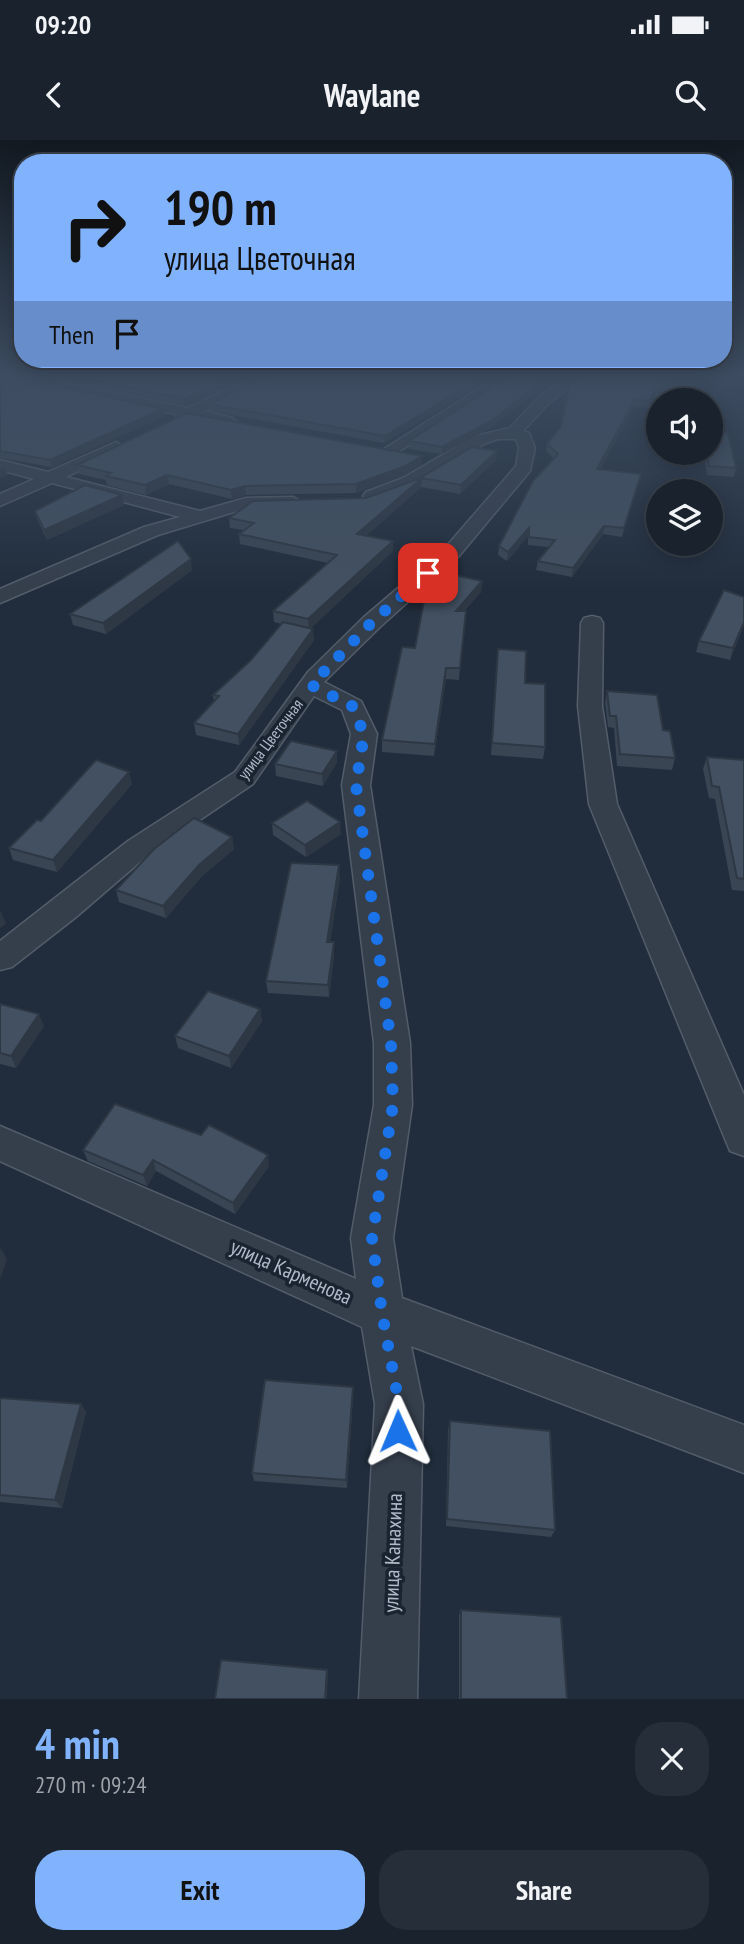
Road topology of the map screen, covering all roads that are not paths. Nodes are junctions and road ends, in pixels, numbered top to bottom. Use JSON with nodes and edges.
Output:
{"nodes":[{"id":1,"x":116,"y":447,"type":"edge"},
{"id":2,"x":388,"y":447,"type":"edge"},
{"id":3,"x":468,"y":447,"type":"edge"},
{"id":4,"x":522,"y":447,"type":"edge"},
{"id":5,"x":442,"y":462,"type":"junction"},
{"id":6,"x":0,"y":465,"type":"edge"},
{"id":7,"x":50,"y":478,"type":"junction"},
{"id":8,"x":359,"y":500,"type":"edge"},
{"id":9,"x":0,"y":501,"type":"edge"},
{"id":10,"x":314,"y":502,"type":"edge"},
{"id":11,"x":200,"y":516,"type":"junction"},
{"id":12,"x":0,"y":597,"type":"edge"},
{"id":13,"x":592,"y":623,"type":"dead end"},
{"id":14,"x":311,"y":685,"type":"junction"},
{"id":15,"x":0,"y":958,"type":"edge"},
{"id":16,"x":737,"y":1105,"type":"edge"},
{"id":17,"x":744,"y":1139,"type":"edge"},
{"id":18,"x":0,"y":1143,"type":"edge"},
{"id":19,"x":382,"y":1313,"type":"junction"},
{"id":20,"x":744,"y":1449,"type":"edge"},
{"id":21,"x":388,"y":1699,"type":"edge"}],
"edges":[{"from":1,"to":7,"type":"street"},
{"from":2,"to":5,"type":"street"},
{"from":3,"to":5,"type":"street"},
{"from":4,"to":14,"type":"street","name":"улица Цветочная"},
{"from":5,"to":8,"type":"street"},
{"from":6,"to":7,"type":"street"},
{"from":7,"to":9,"type":"street"},
{"from":7,"to":11,"type":"street"},
{"from":10,"to":11,"type":"street"},
{"from":11,"to":12,"type":"street"},
{"from":13,"to":16,"type":"street"},
{"from":14,"to":15,"type":"street","name":"улица Цветочная"},
{"from":14,"to":19,"type":"street","name":"улица Канахина"},
{"from":16,"to":17,"type":"street"},
{"from":18,"to":19,"type":"street","name":"улица Карменова"},
{"from":19,"to":20,"type":"street","name":"улица Карменова"},
{"from":19,"to":21,"type":"street","name":"улица Канахина"}]}
